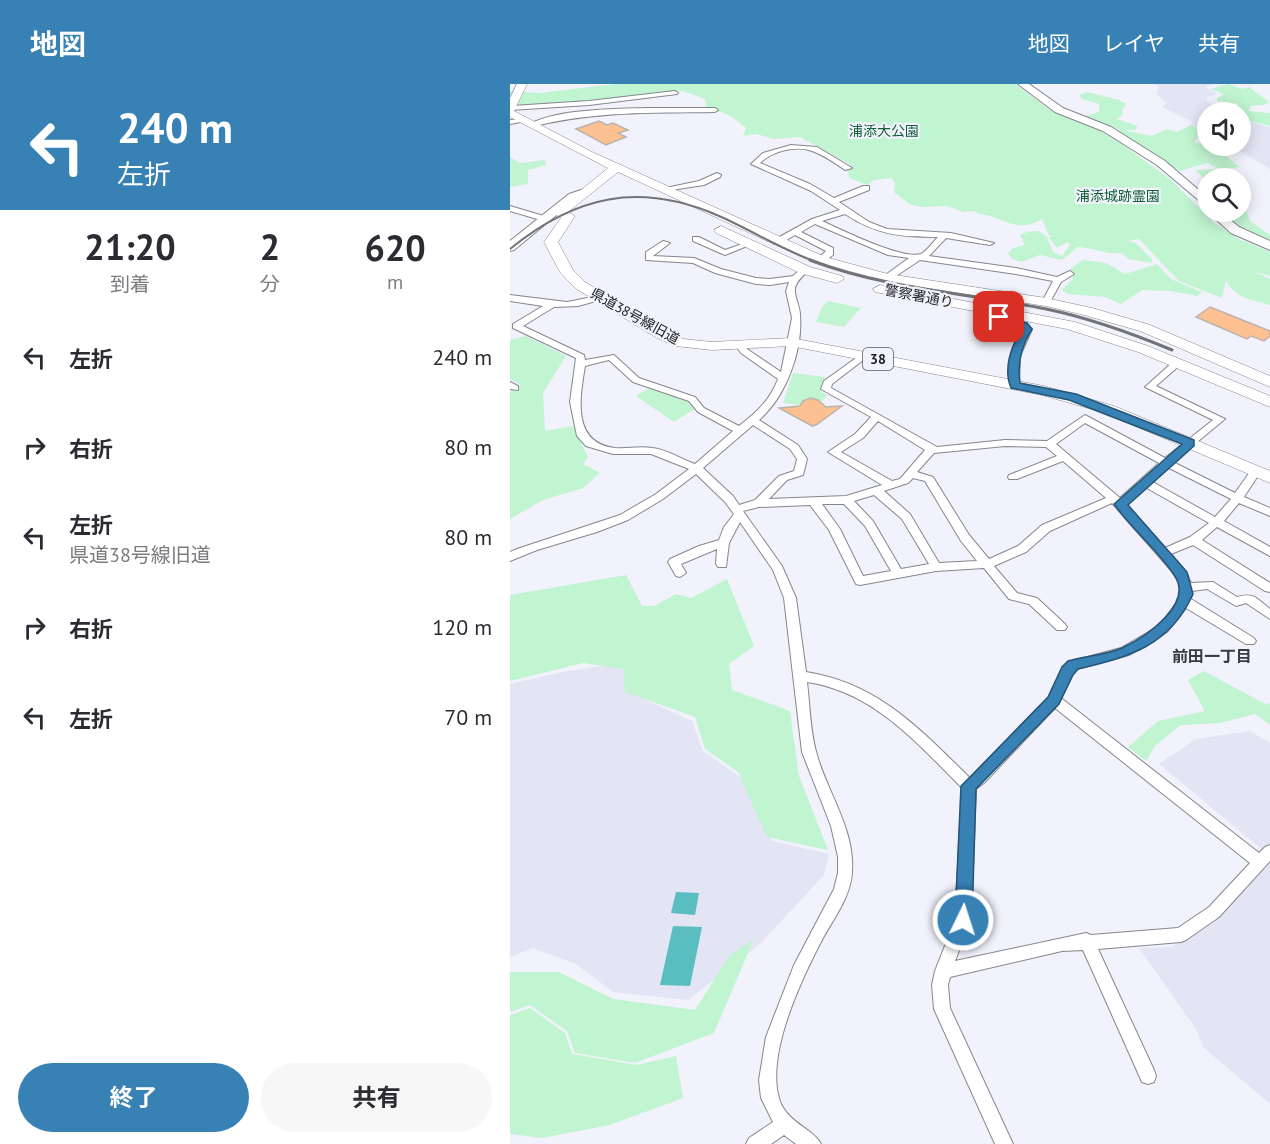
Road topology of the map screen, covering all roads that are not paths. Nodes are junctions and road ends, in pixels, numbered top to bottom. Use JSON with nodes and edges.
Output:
{"nodes":[{"id":1,"x":522,"y":84,"type":"edge"},
{"id":2,"x":1023,"y":84,"type":"edge"},
{"id":3,"x":675,"y":93,"type":"dead end"},
{"id":4,"x":511,"y":110,"type":"edge"},
{"id":5,"x":715,"y":110,"type":"dead end"},
{"id":6,"x":510,"y":122,"type":"edge"},
{"id":7,"x":527,"y":123,"type":"junction"},
{"id":8,"x":617,"y":168,"type":"junction"},
{"id":9,"x":848,"y":168,"type":"dead end"},
{"id":10,"x":717,"y":175,"type":"dead end"},
{"id":11,"x":866,"y":188,"type":"dead end"},
{"id":12,"x":665,"y":189,"type":"junction"},
{"id":13,"x":1197,"y":194,"type":"edge"},
{"id":14,"x":834,"y":201,"type":"junction"},
{"id":15,"x":510,"y":208,"type":"edge"},
{"id":16,"x":845,"y":211,"type":"junction"},
{"id":17,"x":552,"y":216,"type":"junction"},
{"id":18,"x":815,"y":221,"type":"junction"},
{"id":19,"x":1226,"y":222,"type":"edge"},
{"id":20,"x":795,"y":232,"type":"junction"},
{"id":21,"x":944,"y":235,"type":"junction"},
{"id":22,"x":696,"y":239,"type":"dead end"},
{"id":23,"x":777,"y":242,"type":"junction"},
{"id":24,"x":666,"y":243,"type":"dead end"},
{"id":25,"x":990,"y":243,"type":"dead end"},
{"id":26,"x":748,"y":244,"type":"junction"},
{"id":27,"x":1270,"y":246,"type":"edge"},
{"id":28,"x":510,"y":247,"type":"edge"},
{"id":29,"x":510,"y":255,"type":"edge"},
{"id":30,"x":917,"y":258,"type":"junction"},
{"id":31,"x":820,"y":260,"type":"junction"},
{"id":32,"x":801,"y":274,"type":"junction"},
{"id":33,"x":1070,"y":274,"type":"dead end"},
{"id":34,"x":887,"y":278,"type":"junction"},
{"id":35,"x":1058,"y":280,"type":"junction"},
{"id":36,"x":600,"y":297,"type":"junction"},
{"id":37,"x":510,"y":298,"type":"edge"},
{"id":38,"x":1046,"y":302,"type":"junction"},
{"id":39,"x":551,"y":305,"type":"junction"},
{"id":40,"x":999,"y":310,"type":"junction"},
{"id":41,"x":791,"y":342,"type":"junction"},
{"id":42,"x":740,"y":345,"type":"junction"},
{"id":43,"x":1194,"y":348,"type":"junction"},
{"id":44,"x":863,"y":356,"type":"junction"},
{"id":45,"x":1178,"y":363,"type":"junction"},
{"id":46,"x":580,"y":364,"type":"junction"},
{"id":47,"x":783,"y":378,"type":"junction"},
{"id":48,"x":1270,"y":382,"type":"edge"},
{"id":49,"x":1014,"y":386,"type":"junction"},
{"id":50,"x":1270,"y":402,"type":"edge"},
{"id":51,"x":877,"y":416,"type":"junction"},
{"id":52,"x":752,"y":420,"type":"junction"},
{"id":53,"x":740,"y":430,"type":"junction"},
{"id":54,"x":1190,"y":443,"type":"junction"},
{"id":55,"x":1048,"y":444,"type":"junction"},
{"id":56,"x":932,"y":449,"type":"junction"},
{"id":57,"x":1065,"y":456,"type":"junction"},
{"id":58,"x":1166,"y":462,"type":"junction"},
{"id":59,"x":697,"y":469,"type":"junction"},
{"id":60,"x":911,"y":474,"type":"junction"},
{"id":61,"x":1263,"y":474,"type":"edge"},
{"id":62,"x":1013,"y":477,"type":"dead end"},
{"id":63,"x":1146,"y":483,"type":"junction"},
{"id":64,"x":892,"y":486,"type":"junction"},
{"id":65,"x":877,"y":490,"type":"junction"},
{"id":66,"x":847,"y":500,"type":"junction"},
{"id":67,"x":1237,"y":500,"type":"junction"},
{"id":68,"x":759,"y":502,"type":"junction"},
{"id":69,"x":814,"y":502,"type":"junction"},
{"id":70,"x":1117,"y":502,"type":"junction"},
{"id":71,"x":738,"y":511,"type":"junction"},
{"id":72,"x":1270,"y":512,"type":"edge"},
{"id":73,"x":1217,"y":522,"type":"junction"},
{"id":74,"x":1194,"y":540,"type":"junction"},
{"id":75,"x":723,"y":543,"type":"junction"},
{"id":76,"x":1270,"y":552,"type":"edge"},
{"id":77,"x":1163,"y":553,"type":"junction"},
{"id":78,"x":510,"y":557,"type":"edge"},
{"id":79,"x":722,"y":564,"type":"dead end"},
{"id":80,"x":988,"y":564,"type":"junction"},
{"id":81,"x":936,"y":567,"type":"junction"},
{"id":82,"x":680,"y":573,"type":"dead end"},
{"id":83,"x":898,"y":574,"type":"junction"},
{"id":84,"x":1187,"y":588,"type":"junction"},
{"id":85,"x":1270,"y":588,"type":"edge"},
{"id":86,"x":1248,"y":598,"type":"junction"},
{"id":87,"x":1185,"y":601,"type":"junction"},
{"id":88,"x":1270,"y":615,"type":"edge"},
{"id":89,"x":1061,"y":627,"type":"dead end"},
{"id":90,"x":1250,"y":641,"type":"dead end"},
{"id":91,"x":799,"y":676,"type":"junction"},
{"id":92,"x":1054,"y":700,"type":"junction"},
{"id":93,"x":969,"y":786,"type":"junction"},
{"id":94,"x":1265,"y":856,"type":"edge"},
{"id":95,"x":1086,"y":940,"type":"junction"},
{"id":96,"x":943,"y":971,"type":"junction"},
{"id":97,"x":1148,"y":1076,"type":"dead end"},
{"id":98,"x":786,"y":1124,"type":"junction"},
{"id":99,"x":755,"y":1144,"type":"edge"},
{"id":100,"x":812,"y":1144,"type":"edge"},
{"id":101,"x":1004,"y":1144,"type":"edge"}],
"edges":[{"from":1,"to":4,"type":"main road"},
{"from":2,"to":13,"type":"street"},
{"from":3,"to":4,"type":"street"},
{"from":4,"to":7,"type":"main road","name":"警察署通り"},
{"from":5,"to":7,"type":"street"},
{"from":6,"to":7,"type":"street"},
{"from":7,"to":8,"type":"main road","name":"警察署通り"},
{"from":8,"to":12,"type":"main road","name":"警察署通り"},
{"from":8,"to":17,"type":"main road"},
{"from":8,"to":26,"type":"main road","name":"警察署通り"},
{"from":9,"to":14,"type":"street"},
{"from":10,"to":12,"type":"street"},
{"from":11,"to":14,"type":"street"},
{"from":12,"to":23,"type":"main road","name":"警察署通り"},
{"from":14,"to":16,"type":"street"},
{"from":15,"to":17,"type":"street"},
{"from":16,"to":18,"type":"street"},
{"from":16,"to":21,"type":"street"},
{"from":17,"to":28,"type":"street"},
{"from":17,"to":29,"type":"street"},
{"from":17,"to":36,"type":"main road","name":"県道38号線旧道","number":"38"},
{"from":18,"to":20,"type":"street"},
{"from":18,"to":30,"type":"street"},
{"from":19,"to":27,"type":"street"},
{"from":20,"to":23,"type":"street"},
{"from":20,"to":31,"type":"street"},
{"from":21,"to":25,"type":"street"},
{"from":21,"to":30,"type":"street"},
{"from":22,"to":26,"type":"street"},
{"from":23,"to":31,"type":"main road","name":"警察署通り"},
{"from":24,"to":32,"type":"street"},
{"from":26,"to":32,"type":"main road","name":"警察署通り"},
{"from":30,"to":34,"type":"street"},
{"from":30,"to":35,"type":"street"},
{"from":31,"to":34,"type":"main road","name":"警察署通り"},
{"from":32,"to":40,"type":"main road","name":"警察署通り"},
{"from":32,"to":41,"type":"street"},
{"from":33,"to":35,"type":"street"},
{"from":34,"to":38,"type":"main road","name":"警察署通り"},
{"from":35,"to":38,"type":"street"},
{"from":36,"to":39,"type":"street"},
{"from":36,"to":42,"type":"main road","name":"県道38号線旧道","number":"38"},
{"from":37,"to":39,"type":"street"},
{"from":38,"to":43,"type":"main road","name":"警察署通り"},
{"from":39,"to":46,"type":"street"},
{"from":40,"to":45,"type":"main road","name":"警察署通り"},
{"from":40,"to":49,"type":"street"},
{"from":41,"to":42,"type":"main road","name":"県道38号線旧道","number":"38"},
{"from":41,"to":44,"type":"main road","name":"県道38号線旧道","number":"38"},
{"from":41,"to":47,"type":"street"},
{"from":42,"to":47,"type":"street"},
{"from":43,"to":45,"type":"main road"},
{"from":43,"to":48,"type":"main road","name":"警察署通り"},
{"from":44,"to":49,"type":"main road","name":"県道38号線旧道","number":"38"},
{"from":44,"to":51,"type":"street"},
{"from":45,"to":50,"type":"main road","name":"警察署通り"},
{"from":45,"to":54,"type":"street"},
{"from":46,"to":53,"type":"street"},
{"from":46,"to":59,"type":"street"},
{"from":47,"to":52,"type":"street"},
{"from":49,"to":54,"type":"main road","name":"県道38号線旧道","number":"38"},
{"from":51,"to":56,"type":"street"},
{"from":51,"to":64,"type":"street"},
{"from":52,"to":53,"type":"street"},
{"from":52,"to":68,"type":"street"},
{"from":53,"to":59,"type":"street"},
{"from":54,"to":58,"type":"street"},
{"from":54,"to":61,"type":"main road","name":"県道38号線旧道","number":"38"},
{"from":55,"to":56,"type":"street"},
{"from":55,"to":57,"type":"street"},
{"from":55,"to":58,"type":"street"},
{"from":56,"to":60,"type":"street"},
{"from":57,"to":62,"type":"street"},
{"from":57,"to":70,"type":"street"},
{"from":58,"to":63,"type":"street"},
{"from":58,"to":67,"type":"street"},
{"from":59,"to":71,"type":"street"},
{"from":59,"to":78,"type":"street"},
{"from":60,"to":64,"type":"street"},
{"from":60,"to":80,"type":"street"},
{"from":61,"to":67,"type":"street"},
{"from":63,"to":70,"type":"street"},
{"from":63,"to":73,"type":"street"},
{"from":64,"to":65,"type":"street"},
{"from":65,"to":66,"type":"street"},
{"from":65,"to":81,"type":"street"},
{"from":66,"to":69,"type":"street"},
{"from":66,"to":83,"type":"street"},
{"from":67,"to":72,"type":"street"},
{"from":67,"to":73,"type":"street"},
{"from":68,"to":69,"type":"street"},
{"from":68,"to":71,"type":"street"},
{"from":69,"to":83,"type":"street"},
{"from":70,"to":77,"type":"street"},
{"from":70,"to":80,"type":"street"},
{"from":71,"to":75,"type":"street"},
{"from":71,"to":91,"type":"street"},
{"from":73,"to":74,"type":"street"},
{"from":73,"to":76,"type":"street"},
{"from":74,"to":77,"type":"street"},
{"from":74,"to":85,"type":"street"},
{"from":75,"to":79,"type":"street"},
{"from":75,"to":82,"type":"street"},
{"from":77,"to":84,"type":"street"},
{"from":80,"to":81,"type":"street"},
{"from":80,"to":89,"type":"street"},
{"from":81,"to":83,"type":"street"},
{"from":84,"to":86,"type":"street"},
{"from":84,"to":87,"type":"street"},
{"from":85,"to":86,"type":"street"},
{"from":86,"to":88,"type":"street"},
{"from":87,"to":90,"type":"street"},
{"from":87,"to":92,"type":"street"},
{"from":91,"to":93,"type":"street"},
{"from":91,"to":98,"type":"street"},
{"from":92,"to":93,"type":"street"},
{"from":92,"to":94,"type":"street"},
{"from":93,"to":96,"type":"street"},
{"from":94,"to":95,"type":"street"},
{"from":95,"to":96,"type":"street"},
{"from":95,"to":97,"type":"street"},
{"from":96,"to":101,"type":"street"},
{"from":98,"to":99,"type":"street"},
{"from":98,"to":100,"type":"street"}]}
